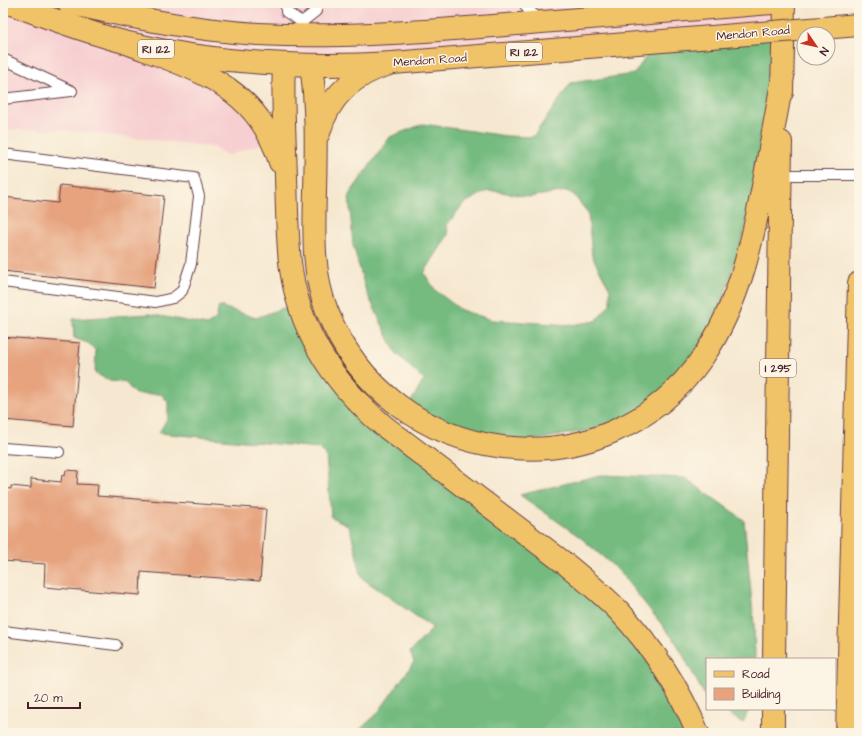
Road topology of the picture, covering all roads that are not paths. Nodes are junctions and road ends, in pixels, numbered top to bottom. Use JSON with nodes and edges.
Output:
{"nodes":[{"id":1,"x":8,"y":3,"type":"edge"},
{"id":2,"x":69,"y":3,"type":"edge"},
{"id":3,"x":286,"y":3,"type":"edge"},
{"id":4,"x":316,"y":3,"type":"edge"},
{"id":5,"x":524,"y":3,"type":"edge"},
{"id":6,"x":772,"y":3,"type":"edge"},
{"id":7,"x":784,"y":3,"type":"edge"},
{"id":8,"x":544,"y":22,"type":"junction"},
{"id":9,"x":859,"y":25,"type":"edge"},
{"id":10,"x":302,"y":28,"type":"junction"},
{"id":11,"x":127,"y":43,"type":"junction"},
{"id":12,"x":3,"y":59,"type":"edge"},
{"id":13,"x":393,"y":63,"type":"junction"},
{"id":14,"x":284,"y":65,"type":"junction"},
{"id":15,"x":311,"y":65,"type":"junction"},
{"id":16,"x":782,"y":77,"type":"junction"},
{"id":17,"x":3,"y":98,"type":"edge"},
{"id":18,"x":3,"y":154,"type":"edge"},
{"id":19,"x":316,"y":154,"type":"junction"},
{"id":20,"x":781,"y":175,"type":"junction"},
{"id":21,"x":859,"y":175,"type":"edge"},
{"id":22,"x":287,"y":201,"type":"junction"},
{"id":23,"x":3,"y":282,"type":"edge"},
{"id":24,"x":859,"y":283,"type":"edge"},
{"id":25,"x":3,"y":448,"type":"edge"},
{"id":26,"x":59,"y":452,"type":"dead end"},
{"id":27,"x":3,"y":631,"type":"edge"},
{"id":28,"x":116,"y":645,"type":"dead end"},
{"id":29,"x":774,"y":658,"type":"edge"},
{"id":30,"x":774,"y":710,"type":"edge"},
{"id":31,"x":698,"y":733,"type":"edge"},
{"id":32,"x":773,"y":733,"type":"edge"},
{"id":33,"x":847,"y":733,"type":"edge"}],
"edges":[{"from":1,"to":11,"type":"main road","name":"Mendon Road","number":"RI 122"},
{"from":2,"to":10,"type":"main road","number":"RI 122"},
{"from":3,"to":10,"type":"lane"},
{"from":4,"to":10,"type":"lane"},
{"from":5,"to":8,"type":"lane"},
{"from":6,"to":8,"type":"main road","number":"RI 122"},
{"from":7,"to":16,"type":"main road","number":"I 295"},
{"from":8,"to":10,"type":"main road","number":"RI 122"},
{"from":9,"to":13,"type":"main road","name":"Mendon Road","number":"RI 122","bridge":true},
{"from":10,"to":14,"type":"main road"},
{"from":10,"to":15,"type":"main road"},
{"from":11,"to":14,"type":"main road","name":"Mendon Road","number":"RI 122"},
{"from":11,"to":22,"type":"main road"},
{"from":12,"to":17,"type":"lane"},
{"from":13,"to":15,"type":"main road","name":"Mendon Road","number":"RI 122"},
{"from":13,"to":19,"type":"main road"},
{"from":14,"to":15,"type":"main road","name":"Mendon Road","number":"RI 122"},
{"from":14,"to":22,"type":"main road"},
{"from":15,"to":19,"type":"main road"},
{"from":16,"to":19,"type":"main road"},
{"from":16,"to":20,"type":"main road","number":"I 295"},
{"from":18,"to":23,"type":"lane"},
{"from":20,"to":21,"type":"lane"},
{"from":20,"to":29,"type":"main road","number":"I 295"},
{"from":22,"to":31,"type":"main road"},
{"from":24,"to":33,"type":"main road"},
{"from":25,"to":26,"type":"lane"},
{"from":27,"to":28,"type":"lane"},
{"from":30,"to":32,"type":"main road"}]}
